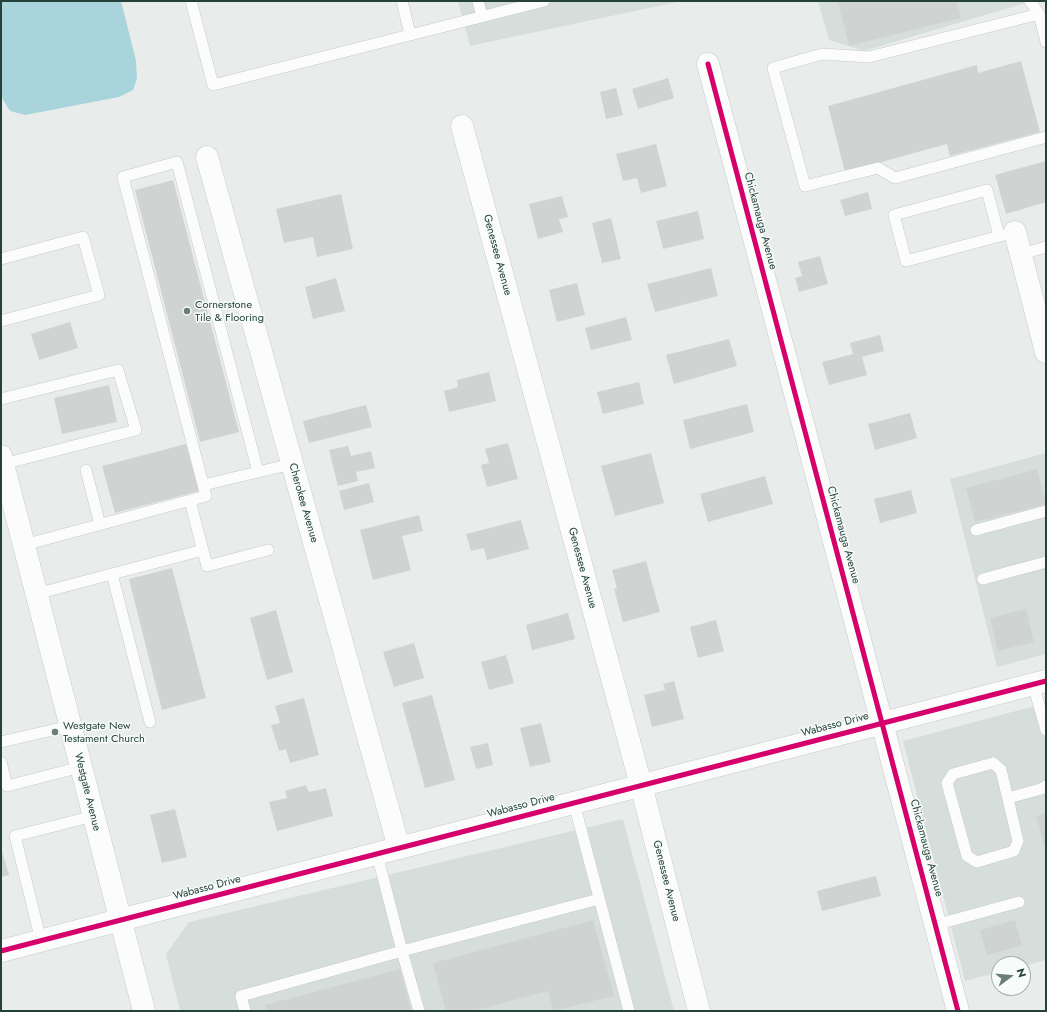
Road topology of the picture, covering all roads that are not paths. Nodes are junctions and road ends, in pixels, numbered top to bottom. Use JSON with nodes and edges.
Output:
{"nodes":[{"id":1,"x":191,"y":1,"type":"edge"},
{"id":2,"x":402,"y":1,"type":"edge"},
{"id":3,"x":478,"y":1,"type":"edge"},
{"id":4,"x":544,"y":1,"type":"edge"},
{"id":5,"x":1030,"y":1,"type":"edge"},
{"id":6,"x":531,"y":3,"type":"edge"},
{"id":7,"x":1039,"y":14,"type":"junction"},
{"id":8,"x":482,"y":16,"type":"junction"},
{"id":9,"x":410,"y":34,"type":"junction"},
{"id":10,"x":1046,"y":42,"type":"edge"},
{"id":11,"x":708,"y":64,"type":"dead end"},
{"id":12,"x":462,"y":126,"type":"dead end"},
{"id":13,"x":1046,"y":137,"type":"edge"},
{"id":14,"x":207,"y":157,"type":"dead end"},
{"id":15,"x":1007,"y":234,"type":"junction"},
{"id":16,"x":1046,"y":247,"type":"edge"},
{"id":17,"x":1021,"y":254,"type":"junction"},
{"id":18,"x":1,"y":259,"type":"edge"},
{"id":19,"x":1,"y":321,"type":"edge"},
{"id":20,"x":1046,"y":352,"type":"edge"},
{"id":21,"x":1,"y":399,"type":"edge"},
{"id":22,"x":2,"y":460,"type":"edge"},
{"id":23,"x":292,"y":464,"type":"junction"},
{"id":24,"x":86,"y":470,"type":"dead end"},
{"id":25,"x":258,"y":472,"type":"junction"},
{"id":26,"x":203,"y":485,"type":"junction"},
{"id":27,"x":5,"y":491,"type":"edge"},
{"id":28,"x":190,"y":501,"type":"junction"},
{"id":29,"x":1046,"y":511,"type":"edge"},
{"id":30,"x":100,"y":525,"type":"junction"},
{"id":31,"x":976,"y":530,"type":"dead end"},
{"id":32,"x":24,"y":545,"type":"junction"},
{"id":33,"x":203,"y":550,"type":"junction"},
{"id":34,"x":268,"y":550,"type":"dead end"},
{"id":35,"x":1046,"y":562,"type":"edge"},
{"id":36,"x":112,"y":574,"type":"junction"},
{"id":37,"x":983,"y":579,"type":"dead end"},
{"id":38,"x":36,"y":594,"type":"junction"},
{"id":39,"x":1040,"y":682,"type":"edge"},
{"id":40,"x":150,"y":722,"type":"dead end"},
{"id":41,"x":882,"y":723,"type":"junction"},
{"id":42,"x":70,"y":726,"type":"junction"},
{"id":43,"x":1046,"y":730,"type":"edge"},
{"id":44,"x":1,"y":742,"type":"edge"},
{"id":45,"x":1,"y":762,"type":"edge"},
{"id":46,"x":81,"y":767,"type":"junction"},
{"id":47,"x":641,"y":786,"type":"junction"},
{"id":48,"x":1046,"y":786,"type":"edge"},
{"id":49,"x":1008,"y":798,"type":"junction"},
{"id":50,"x":574,"y":803,"type":"junction"},
{"id":51,"x":94,"y":816,"type":"junction"},
{"id":52,"x":399,"y":848,"type":"junction"},
{"id":53,"x":377,"y":854,"type":"junction"},
{"id":54,"x":599,"y":899,"type":"junction"},
{"id":55,"x":1019,"y":902,"type":"dead end"},
{"id":56,"x":120,"y":920,"type":"junction"},
{"id":57,"x":936,"y":925,"type":"junction"},
{"id":58,"x":41,"y":941,"type":"junction"},
{"id":59,"x":1,"y":951,"type":"edge"},
{"id":60,"x":402,"y":951,"type":"junction"},
{"id":61,"x":144,"y":1011,"type":"edge"},
{"id":62,"x":245,"y":1011,"type":"edge"},
{"id":63,"x":419,"y":1011,"type":"edge"},
{"id":64,"x":629,"y":1011,"type":"edge"},
{"id":65,"x":699,"y":1011,"type":"edge"},
{"id":66,"x":958,"y":1011,"type":"edge"}],
"edges":[{"from":1,"to":9,"type":"lane"},
{"from":2,"to":9,"type":"lane"},
{"from":3,"to":8,"type":"lane"},
{"from":4,"to":6,"type":"lane"},
{"from":5,"to":7,"type":"lane"},
{"from":6,"to":8,"type":"lane"},
{"from":7,"to":10,"type":"lane"},
{"from":7,"to":13,"type":"lane"},
{"from":8,"to":9,"type":"lane"},
{"from":11,"to":41,"type":"street","name":"Chickamauga Avenue"},
{"from":12,"to":47,"type":"street","name":"Genessee Avenue"},
{"from":14,"to":23,"type":"street","name":"Cherokee Avenue"},
{"from":15,"to":15,"type":"lane"},
{"from":15,"to":17,"type":"street"},
{"from":16,"to":17,"type":"lane"},
{"from":17,"to":20,"type":"street"},
{"from":18,"to":19,"type":"lane"},
{"from":21,"to":22,"type":"lane"},
{"from":22,"to":27,"type":"street","name":"Westgate Avenue"},
{"from":23,"to":25,"type":"lane"},
{"from":23,"to":52,"type":"street","name":"Cherokee Avenue"},
{"from":24,"to":30,"type":"lane"},
{"from":25,"to":26,"type":"lane"},
{"from":25,"to":26,"type":"lane"},
{"from":26,"to":28,"type":"lane"},
{"from":27,"to":32,"type":"street","name":"Westgate Avenue"},
{"from":28,"to":30,"type":"lane"},
{"from":28,"to":33,"type":"lane"},
{"from":29,"to":31,"type":"lane"},
{"from":30,"to":32,"type":"lane"},
{"from":32,"to":38,"type":"street","name":"Westgate Avenue"},
{"from":33,"to":34,"type":"lane"},
{"from":33,"to":36,"type":"lane"},
{"from":35,"to":37,"type":"lane"},
{"from":36,"to":38,"type":"lane"},
{"from":36,"to":40,"type":"lane"},
{"from":38,"to":42,"type":"street","name":"Westgate Avenue"},
{"from":39,"to":41,"type":"street","name":"Wabasso Drive"},
{"from":39,"to":43,"type":"lane"},
{"from":41,"to":47,"type":"street","name":"Wabasso Drive"},
{"from":41,"to":57,"type":"street","name":"Chickamauga Avenue"},
{"from":42,"to":44,"type":"lane"},
{"from":42,"to":46,"type":"street","name":"Westgate Avenue"},
{"from":45,"to":46,"type":"lane"},
{"from":46,"to":51,"type":"street","name":"Westgate Avenue"},
{"from":47,"to":50,"type":"street","name":"Wabasso Drive"},
{"from":47,"to":65,"type":"street","name":"Genessee Avenue"},
{"from":48,"to":49,"type":"lane"},
{"from":49,"to":49,"type":"lane"},
{"from":50,"to":52,"type":"street","name":"Wabasso Drive"},
{"from":50,"to":54,"type":"lane"},
{"from":51,"to":56,"type":"street","name":"Westgate Avenue"},
{"from":51,"to":58,"type":"lane"},
{"from":52,"to":53,"type":"street","name":"Wabasso Drive"},
{"from":53,"to":56,"type":"street","name":"Wabasso Drive"},
{"from":53,"to":60,"type":"lane"},
{"from":54,"to":60,"type":"lane"},
{"from":54,"to":64,"type":"lane"},
{"from":55,"to":57,"type":"lane"},
{"from":56,"to":58,"type":"street","name":"Wabasso Drive"},
{"from":56,"to":61,"type":"street","name":"Westgate Avenue"},
{"from":57,"to":66,"type":"street","name":"Chickamauga Avenue"},
{"from":58,"to":59,"type":"street","name":"Wabasso Drive"},
{"from":60,"to":62,"type":"lane"},
{"from":60,"to":63,"type":"lane"}]}
